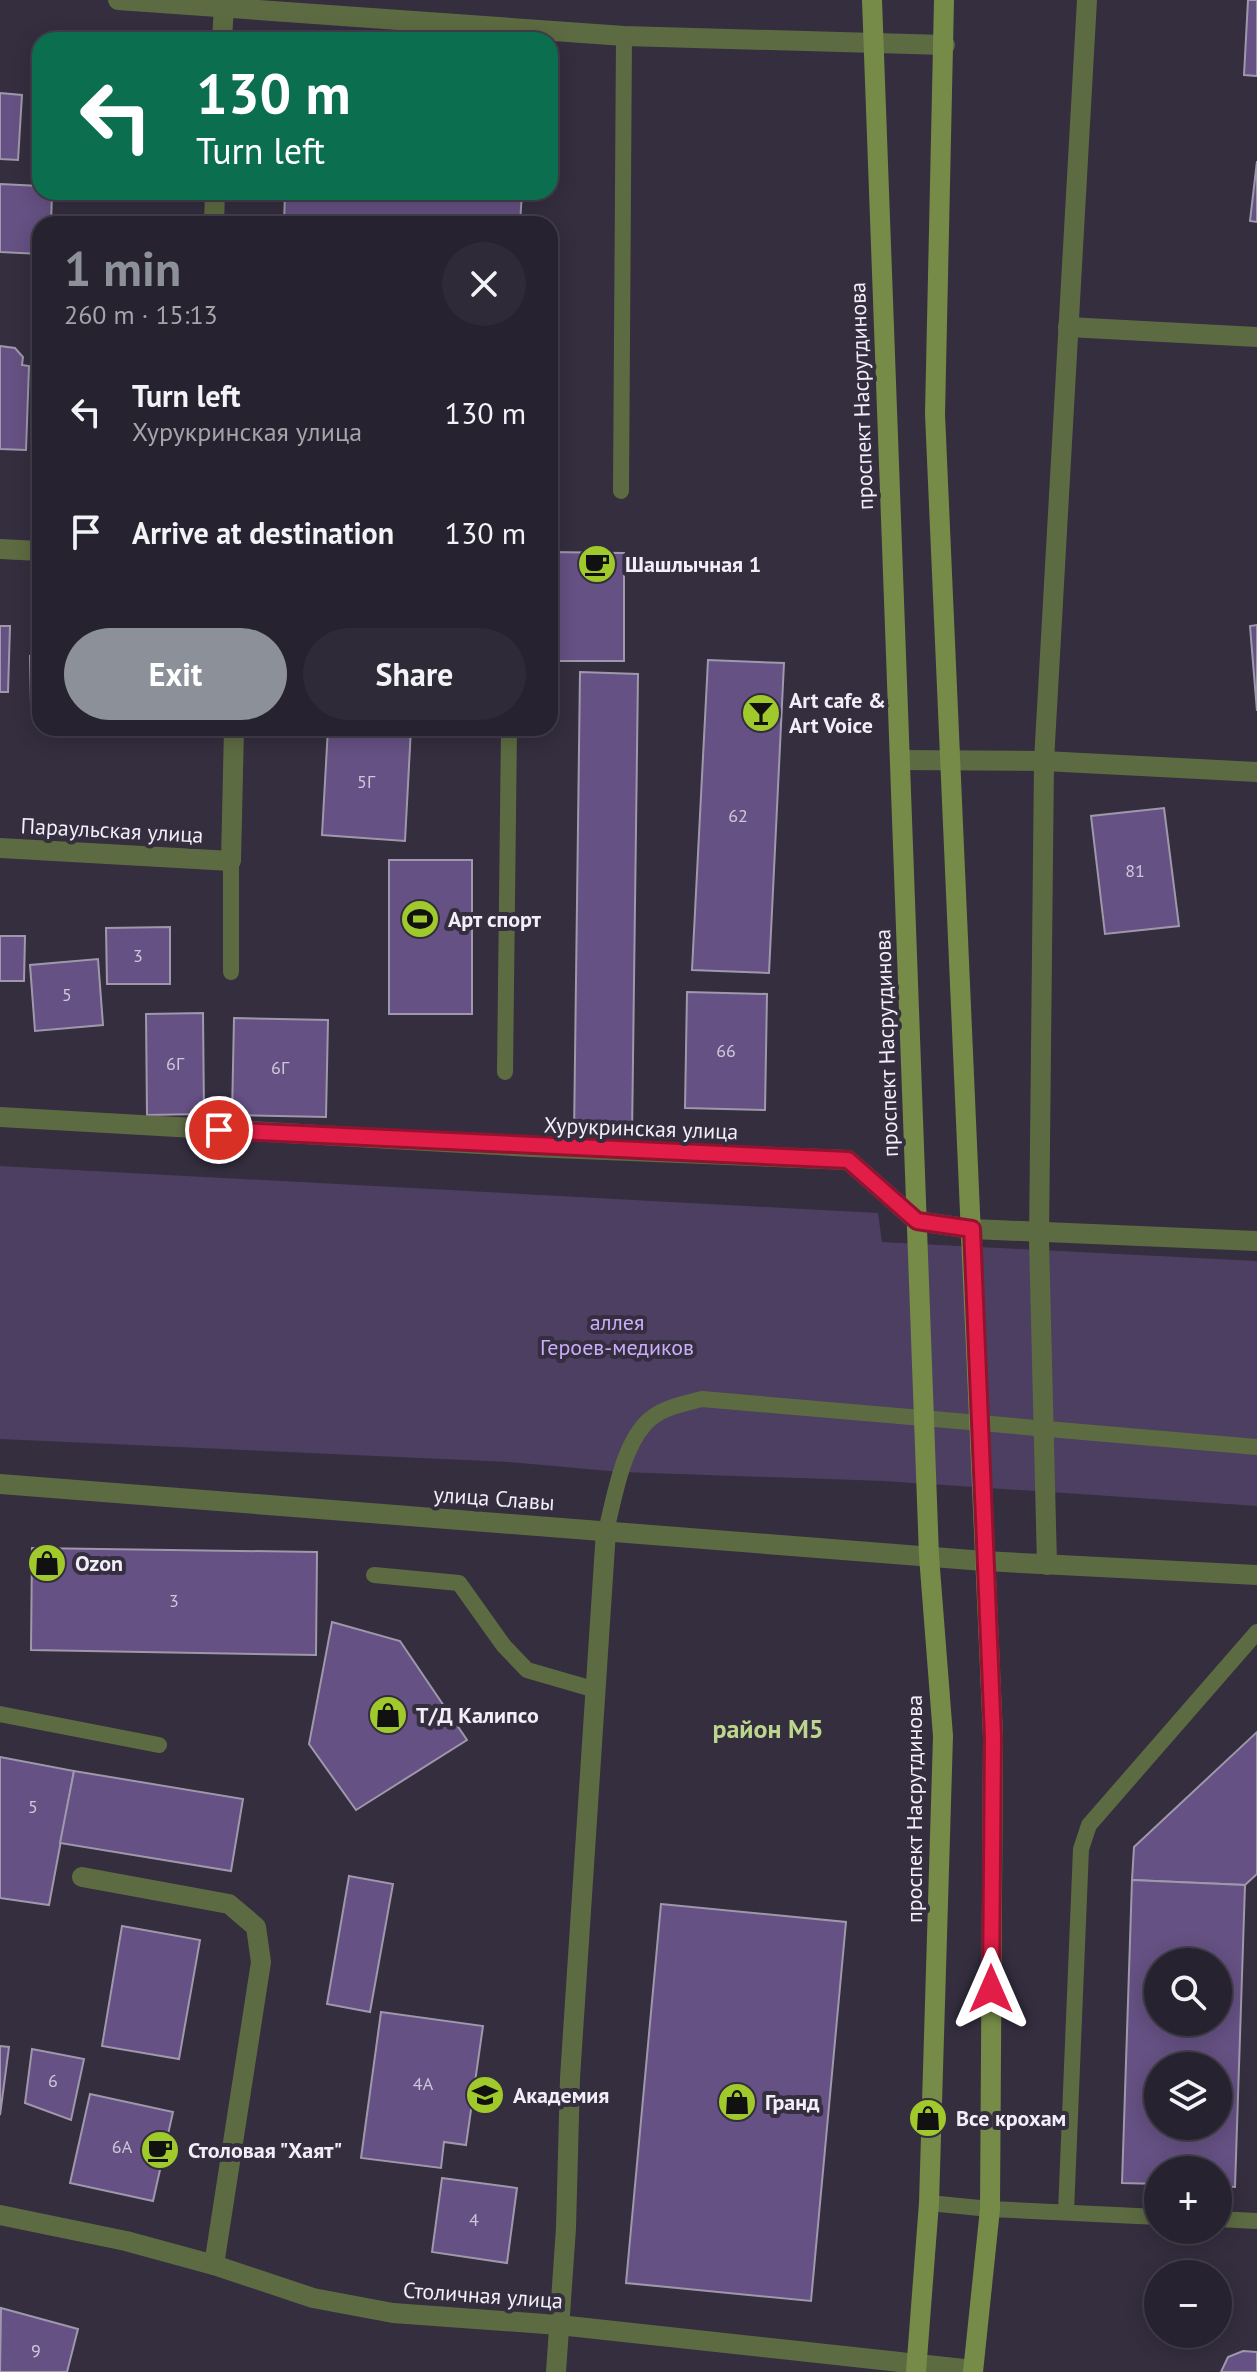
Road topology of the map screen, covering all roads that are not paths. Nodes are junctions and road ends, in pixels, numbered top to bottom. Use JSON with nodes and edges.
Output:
{"nodes":[{"id":1,"x":118,"y":0,"type":"edge"},
{"id":2,"x":872,"y":0,"type":"edge"},
{"id":3,"x":944,"y":0,"type":"edge"},
{"id":4,"x":1087,"y":0,"type":"edge"},
{"id":5,"x":224,"y":6,"type":"junction"},
{"id":6,"x":222,"y":32,"type":"edge"},
{"id":7,"x":624,"y":36,"type":"junction"},
{"id":8,"x":871,"y":43,"type":"junction"},
{"id":9,"x":945,"y":45,"type":"junction"},
{"id":10,"x":1068,"y":327,"type":"junction"},
{"id":11,"x":1257,"y":337,"type":"edge"},
{"id":12,"x":621,"y":491,"type":"dead end"},
{"id":13,"x":0,"y":549,"type":"edge"},
{"id":14,"x":32,"y":551,"type":"edge"},
{"id":15,"x":234,"y":736,"type":"edge"},
{"id":16,"x":509,"y":736,"type":"edge"},
{"id":17,"x":900,"y":760,"type":"junction"},
{"id":18,"x":1044,"y":761,"type":"junction"},
{"id":19,"x":949,"y":763,"type":"junction"},
{"id":20,"x":1257,"y":772,"type":"edge"},
{"id":21,"x":0,"y":848,"type":"edge"},
{"id":22,"x":231,"y":861,"type":"junction"},
{"id":23,"x":231,"y":972,"type":"dead end"},
{"id":24,"x":505,"y":1072,"type":"dead end"},
{"id":25,"x":0,"y":1117,"type":"edge"},
{"id":26,"x":918,"y":1230,"type":"junction"},
{"id":27,"x":972,"y":1234,"type":"junction"},
{"id":28,"x":1039,"y":1236,"type":"junction"},
{"id":29,"x":1257,"y":1241,"type":"edge"},
{"id":30,"x":1257,"y":1447,"type":"edge"},
{"id":31,"x":0,"y":1484,"type":"edge"},
{"id":32,"x":606,"y":1531,"type":"junction"},
{"id":33,"x":929,"y":1556,"type":"junction"},
{"id":34,"x":984,"y":1561,"type":"junction"},
{"id":35,"x":1047,"y":1565,"type":"junction"},
{"id":36,"x":374,"y":1575,"type":"dead end"},
{"id":37,"x":1257,"y":1575,"type":"edge"},
{"id":38,"x":1257,"y":1632,"type":"edge"},
{"id":39,"x":596,"y":1690,"type":"junction"},
{"id":40,"x":0,"y":1714,"type":"edge"},
{"id":41,"x":159,"y":1745,"type":"dead end"},
{"id":42,"x":82,"y":1877,"type":"dead end"},
{"id":43,"x":929,"y":2203,"type":"junction"},
{"id":44,"x":990,"y":2209,"type":"junction"},
{"id":45,"x":1066,"y":2212,"type":"junction"},
{"id":46,"x":0,"y":2215,"type":"edge"},
{"id":47,"x":1144,"y":2216,"type":"edge"},
{"id":48,"x":1232,"y":2220,"type":"edge"},
{"id":49,"x":1257,"y":2221,"type":"edge"},
{"id":50,"x":214,"y":2265,"type":"junction"},
{"id":51,"x":559,"y":2325,"type":"junction"},
{"id":52,"x":917,"y":2367,"type":"edge"},
{"id":53,"x":973,"y":2371,"type":"edge"},
{"id":54,"x":556,"y":2372,"type":"edge"}],
"edges":[{"from":1,"to":5,"type":"street"},
{"from":2,"to":8,"type":"main road","name":"проспект Насрутдинова"},
{"from":3,"to":9,"type":"main road"},
{"from":4,"to":10,"type":"street"},
{"from":5,"to":6,"type":"street"},
{"from":5,"to":7,"type":"street"},
{"from":7,"to":8,"type":"street"},
{"from":7,"to":12,"type":"lane"},
{"from":8,"to":9,"type":"street"},
{"from":8,"to":17,"type":"main road","name":"проспект Насрутдинова"},
{"from":9,"to":19,"type":"main road"},
{"from":10,"to":11,"type":"street"},
{"from":10,"to":18,"type":"street"},
{"from":13,"to":14,"type":"street"},
{"from":15,"to":22,"type":"street","name":"Параульская улица"},
{"from":16,"to":24,"type":"lane"},
{"from":17,"to":19,"type":"street"},
{"from":17,"to":26,"type":"main road","name":"проспект Насрутдинова"},
{"from":18,"to":19,"type":"street"},
{"from":18,"to":20,"type":"street"},
{"from":18,"to":28,"type":"street"},
{"from":19,"to":27,"type":"main road"},
{"from":21,"to":22,"type":"street","name":"Параульская улица"},
{"from":22,"to":23,"type":"lane"},
{"from":25,"to":26,"type":"street","name":"Хурукринская улица"},
{"from":26,"to":27,"type":"street"},
{"from":26,"to":33,"type":"main road","name":"проспект Насрутдинова"},
{"from":27,"to":28,"type":"street"},
{"from":27,"to":34,"type":"main road"},
{"from":28,"to":29,"type":"street"},
{"from":28,"to":35,"type":"street"},
{"from":30,"to":32,"type":"lane"},
{"from":31,"to":32,"type":"street","name":"улица Славы"},
{"from":32,"to":33,"type":"street","name":"улица Славы"},
{"from":32,"to":39,"type":"street"},
{"from":33,"to":34,"type":"street","name":"улица Славы"},
{"from":33,"to":43,"type":"main road","name":"проспект Насрутдинова"},
{"from":34,"to":35,"type":"street","name":"улица Славы"},
{"from":34,"to":44,"type":"main road"},
{"from":35,"to":37,"type":"street","name":"улица Славы"},
{"from":36,"to":39,"type":"lane"},
{"from":38,"to":45,"type":"lane"},
{"from":39,"to":51,"type":"street"},
{"from":40,"to":41,"type":"lane"},
{"from":42,"to":50,"type":"street"},
{"from":43,"to":44,"type":"lane"},
{"from":43,"to":52,"type":"main road","name":"проспект Насрутдинова"},
{"from":44,"to":45,"type":"lane"},
{"from":44,"to":53,"type":"main road"},
{"from":45,"to":47,"type":"lane"},
{"from":46,"to":50,"type":"street","name":"Столичная улица"},
{"from":48,"to":49,"type":"lane"},
{"from":50,"to":51,"type":"street","name":"Столичная улица"},
{"from":51,"to":52,"type":"street","name":"Столичная улица"},
{"from":51,"to":54,"type":"street"},
{"from":52,"to":53,"type":"street","name":"Столичная улица"}]}
